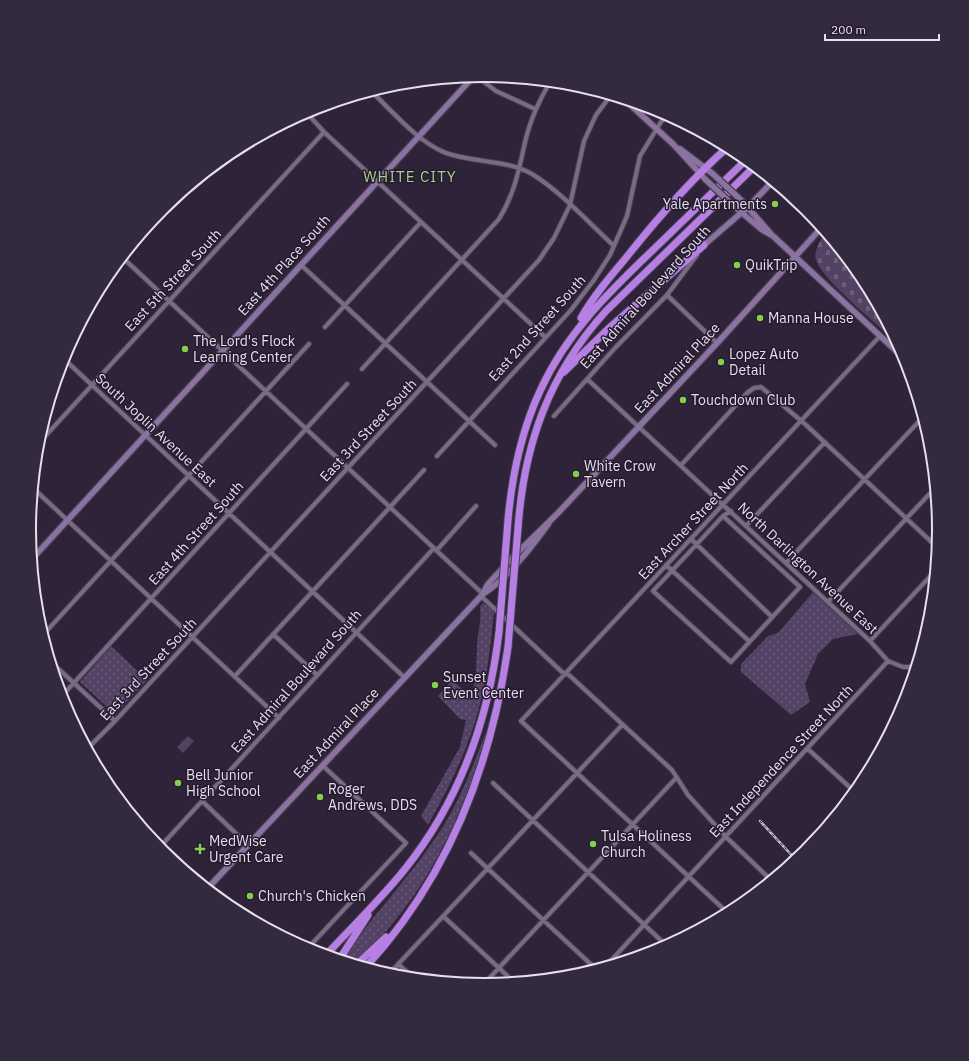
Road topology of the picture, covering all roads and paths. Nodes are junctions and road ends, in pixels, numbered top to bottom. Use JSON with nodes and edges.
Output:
{"nodes":[{"id":1,"x":484,"y":82,"type":"edge"},
{"id":2,"x":469,"y":83,"type":"edge"},
{"id":3,"x":548,"y":87,"type":"edge"},
{"id":4,"x":376,"y":95,"type":"edge"},
{"id":5,"x":609,"y":99,"type":"edge"},
{"id":6,"x":634,"y":108,"type":"edge"},
{"id":7,"x":536,"y":109,"type":"junction"},
{"id":8,"x":311,"y":117,"type":"edge"},
{"id":9,"x":664,"y":119,"type":"edge"},
{"id":10,"x":657,"y":128,"type":"junction"},
{"id":11,"x":324,"y":132,"type":"junction"},
{"id":12,"x":419,"y":136,"type":"junction"},
{"id":13,"x":673,"y":144,"type":"junction"},
{"id":14,"x":724,"y":151,"type":"edge"},
{"id":15,"x":742,"y":164,"type":"edge"},
{"id":16,"x":706,"y":168,"type":"junction"},
{"id":17,"x":520,"y":169,"type":"junction"},
{"id":18,"x":751,"y":170,"type":"edge"},
{"id":19,"x":700,"y":174,"type":"junction"},
{"id":20,"x":377,"y":181,"type":"junction"},
{"id":21,"x":770,"y":185,"type":"edge"},
{"id":22,"x":570,"y":205,"type":"junction"},
{"id":23,"x":748,"y":207,"type":"junction"},
{"id":24,"x":741,"y":213,"type":"junction"},
{"id":25,"x":421,"y":222,"type":"junction"},
{"id":26,"x":818,"y":231,"type":"edge"},
{"id":27,"x":773,"y":236,"type":"junction"},
{"id":28,"x":704,"y":245,"type":"junction"},
{"id":29,"x":614,"y":246,"type":"junction"},
{"id":30,"x":795,"y":257,"type":"junction"},
{"id":31,"x":462,"y":260,"type":"junction"},
{"id":32,"x":126,"y":261,"type":"edge"},
{"id":33,"x":301,"y":265,"type":"junction"},
{"id":34,"x":667,"y":295,"type":"junction"},
{"id":35,"x":503,"y":298,"type":"junction"},
{"id":36,"x":169,"y":301,"type":"junction"},
{"id":37,"x":345,"y":305,"type":"junction"},
{"id":38,"x":325,"y":327,"type":"dead end"},
{"id":39,"x":880,"y":336,"type":"junction"},
{"id":40,"x":545,"y":337,"type":"junction"},
{"id":41,"x":385,"y":343,"type":"junction"},
{"id":42,"x":717,"y":343,"type":"junction"},
{"id":43,"x":309,"y":344,"type":"dead end"},
{"id":44,"x":566,"y":344,"type":"junction"},
{"id":45,"x":895,"y":350,"type":"edge"},
{"id":46,"x":222,"y":351,"type":"junction"},
{"id":47,"x":68,"y":363,"type":"edge"},
{"id":48,"x":362,"y":369,"type":"dead end"},
{"id":49,"x":558,"y":378,"type":"junction"},
{"id":50,"x":587,"y":379,"type":"junction"},
{"id":51,"x":427,"y":382,"type":"junction"},
{"id":52,"x":347,"y":384,"type":"dead end"},
{"id":53,"x":91,"y":385,"type":"junction"},
{"id":54,"x":266,"y":391,"type":"junction"},
{"id":55,"x":554,"y":416,"type":"dead end"},
{"id":56,"x":468,"y":421,"type":"junction"},
{"id":57,"x":801,"y":421,"type":"junction"},
{"id":58,"x":919,"y":421,"type":"edge"},
{"id":59,"x":640,"y":426,"type":"junction"},
{"id":60,"x":306,"y":429,"type":"junction"},
{"id":61,"x":47,"y":434,"type":"edge"},
{"id":62,"x":145,"y":435,"type":"junction"},
{"id":63,"x":825,"y":442,"type":"junction"},
{"id":64,"x":495,"y":445,"type":"dead end"},
{"id":65,"x":436,"y":456,"type":"dead end"},
{"id":66,"x":682,"y":464,"type":"junction"},
{"id":67,"x":348,"y":468,"type":"junction"},
{"id":68,"x":424,"y":470,"type":"dead end"},
{"id":69,"x":188,"y":476,"type":"junction"},
{"id":70,"x":865,"y":479,"type":"junction"},
{"id":71,"x":38,"y":492,"type":"edge"},
{"id":72,"x":931,"y":492,"type":"edge"},
{"id":73,"x":724,"y":504,"type":"junction"},
{"id":74,"x":476,"y":506,"type":"dead end"},
{"id":75,"x":390,"y":507,"type":"junction"},
{"id":76,"x":731,"y":511,"type":"junction"},
{"id":77,"x":229,"y":514,"type":"junction"},
{"id":78,"x":723,"y":516,"type":"junction"},
{"id":79,"x":907,"y":518,"type":"junction"},
{"id":80,"x":68,"y":520,"type":"junction"},
{"id":81,"x":747,"y":525,"type":"junction"},
{"id":82,"x":690,"y":540,"type":"junction"},
{"id":83,"x":933,"y":543,"type":"edge"},
{"id":84,"x":696,"y":545,"type":"junction"},
{"id":85,"x":435,"y":549,"type":"junction"},
{"id":86,"x":270,"y":553,"type":"junction"},
{"id":87,"x":37,"y":554,"type":"edge"},
{"id":88,"x":111,"y":561,"type":"junction"},
{"id":89,"x":786,"y":562,"type":"junction"},
{"id":90,"x":666,"y":565,"type":"junction"},
{"id":91,"x":672,"y":570,"type":"junction"},
{"id":92,"x":930,"y":576,"type":"edge"},
{"id":93,"x":312,"y":592,"type":"junction"},
{"id":94,"x":482,"y":595,"type":"junction"},
{"id":95,"x":151,"y":598,"type":"junction"},
{"id":96,"x":828,"y":602,"type":"junction"},
{"id":97,"x":772,"y":617,"type":"junction"},
{"id":98,"x":48,"y":630,"type":"edge"},
{"id":99,"x":356,"y":633,"type":"junction"},
{"id":100,"x":273,"y":634,"type":"junction"},
{"id":101,"x":192,"y":637,"type":"junction"},
{"id":102,"x":749,"y":641,"type":"junction"},
{"id":103,"x":870,"y":641,"type":"junction"},
{"id":104,"x":888,"y":661,"type":"junction"},
{"id":105,"x":912,"y":667,"type":"edge"},
{"id":106,"x":58,"y":668,"type":"edge"},
{"id":107,"x":565,"y":674,"type":"junction"},
{"id":108,"x":317,"y":675,"type":"junction"},
{"id":109,"x":235,"y":676,"type":"junction"},
{"id":110,"x":404,"y":678,"type":"junction"},
{"id":111,"x":74,"y":683,"type":"junction"},
{"id":112,"x":66,"y":691,"type":"edge"},
{"id":113,"x":279,"y":718,"type":"junction"},
{"id":114,"x":115,"y":721,"type":"junction"},
{"id":115,"x":622,"y":725,"type":"junction"},
{"id":116,"x":91,"y":745,"type":"edge"},
{"id":117,"x":808,"y":749,"type":"junction"},
{"id":118,"x":322,"y":765,"type":"junction"},
{"id":119,"x":577,"y":773,"type":"junction"},
{"id":120,"x":676,"y":778,"type":"junction"},
{"id":121,"x":493,"y":783,"type":"dead end"},
{"id":122,"x":851,"y":788,"type":"edge"},
{"id":123,"x":202,"y":801,"type":"junction"},
{"id":124,"x":532,"y":820,"type":"junction"},
{"id":125,"x":633,"y":824,"type":"junction"},
{"id":126,"x":726,"y":837,"type":"junction"},
{"id":127,"x":163,"y":844,"type":"edge"},
{"id":128,"x":248,"y":845,"type":"junction"},
{"id":129,"x":471,"y":853,"type":"dead end"},
{"id":130,"x":488,"y":868,"type":"junction"},
{"id":131,"x":588,"y":872,"type":"junction"},
{"id":132,"x":689,"y":876,"type":"junction"},
{"id":133,"x":768,"y":878,"type":"edge"},
{"id":134,"x":210,"y":885,"type":"edge"},
{"id":135,"x":374,"y":904,"type":"junction"},
{"id":136,"x":724,"y":909,"type":"edge"},
{"id":137,"x":408,"y":914,"type":"junction"},
{"id":138,"x":444,"y":916,"type":"junction"},
{"id":139,"x":543,"y":920,"type":"junction"},
{"id":140,"x":644,"y":924,"type":"junction"},
{"id":141,"x":663,"y":942,"type":"edge"},
{"id":142,"x":311,"y":944,"type":"edge"},
{"id":143,"x":330,"y":951,"type":"edge"},
{"id":144,"x":342,"y":956,"type":"edge"},
{"id":145,"x":610,"y":961,"type":"edge"},
{"id":146,"x":360,"y":962,"type":"edge"},
{"id":147,"x":368,"y":964,"type":"edge"},
{"id":148,"x":398,"y":964,"type":"junction"},
{"id":149,"x":592,"y":966,"type":"edge"},
{"id":150,"x":499,"y":968,"type":"junction"},
{"id":151,"x":393,"y":969,"type":"edge"},
{"id":152,"x":406,"y":972,"type":"edge"},
{"id":153,"x":510,"y":978,"type":"edge"},
{"id":154,"x":489,"y":979,"type":"edge"}],
"edges":[{"from":1,"to":7,"type":"street"},
{"from":2,"to":12,"type":"main road","name":"East 4th Place South"},
{"from":3,"to":7,"type":"street"},
{"from":4,"to":12,"type":"street"},
{"from":5,"to":22,"type":"street","name":"East 3rd Street South"},
{"from":6,"to":10,"type":"main road"},
{"from":7,"to":17,"type":"street"},
{"from":8,"to":11,"type":"street"},
{"from":9,"to":10,"type":"street","name":"East 2nd Street South"},
{"from":10,"to":13,"type":"main road"},
{"from":10,"to":29,"type":"street","name":"East 2nd Street South"},
{"from":11,"to":20,"type":"street"},
{"from":11,"to":36,"type":"street","name":"East 5th Street South"},
{"from":12,"to":17,"type":"street"},
{"from":12,"to":20,"type":"main road","name":"East 4th Place South"},
{"from":13,"to":16,"type":"main road"},
{"from":13,"to":19,"type":"main road"},
{"from":14,"to":16,"type":"highway"},
{"from":15,"to":44,"type":"highway"},
{"from":16,"to":19,"type":"highway"},
{"from":16,"to":23,"type":"main road","bridge":true},
{"from":17,"to":22,"type":"street"},
{"from":17,"to":31,"type":"street"},
{"from":18,"to":49,"type":"highway"},
{"from":19,"to":24,"type":"main road","bridge":true},
{"from":19,"to":44,"type":"highway"},
{"from":20,"to":25,"type":"street"},
{"from":20,"to":33,"type":"main road","name":"East 4th Place South"},
{"from":21,"to":23,"type":"main road","name":"East Admiral Boulevard South"},
{"from":22,"to":29,"type":"street"},
{"from":22,"to":35,"type":"street","name":"East 3rd Street South"},
{"from":23,"to":24,"type":"main road","name":"East Admiral Boulevard South"},
{"from":23,"to":27,"type":"main road"},
{"from":24,"to":27,"type":"main road"},
{"from":24,"to":28,"type":"main road","name":"East Admiral Boulevard South"},
{"from":25,"to":31,"type":"street"},
{"from":25,"to":37,"type":"street"},
{"from":26,"to":30,"type":"main road","name":"East Admiral Place"},
{"from":27,"to":30,"type":"main road"},
{"from":28,"to":34,"type":"street","name":"East Admiral Boulevard South"},
{"from":28,"to":49,"type":"highway"},
{"from":29,"to":40,"type":"street","name":"East 2nd Street South"},
{"from":30,"to":39,"type":"main road"},
{"from":30,"to":42,"type":"main road","name":"East Admiral Place"},
{"from":31,"to":35,"type":"street"},
{"from":31,"to":41,"type":"street"},
{"from":32,"to":36,"type":"street"},
{"from":33,"to":37,"type":"street"},
{"from":33,"to":46,"type":"main road","name":"East 4th Place South"},
{"from":34,"to":42,"type":"street"},
{"from":34,"to":50,"type":"street","name":"East Admiral Boulevard South"},
{"from":35,"to":40,"type":"street"},
{"from":35,"to":51,"type":"street","name":"East 3rd Street South"},
{"from":36,"to":46,"type":"street"},
{"from":36,"to":53,"type":"street","name":"East 5th Street South"},
{"from":37,"to":38,"type":"street"},
{"from":37,"to":41,"type":"street"},
{"from":39,"to":45,"type":"main road"},
{"from":39,"to":57,"type":"street","name":"East Archer Street North"},
{"from":40,"to":56,"type":"street","name":"East 2nd Street South"},
{"from":41,"to":48,"type":"street"},
{"from":41,"to":51,"type":"street"},
{"from":42,"to":59,"type":"main road","name":"East Admiral Place"},
{"from":43,"to":54,"type":"street"},
{"from":44,"to":135,"type":"highway","bridge":true},
{"from":46,"to":54,"type":"street"},
{"from":46,"to":62,"type":"main road","name":"East 4th Place South"},
{"from":47,"to":53,"type":"street","name":"South Joplin Avenue East"},
{"from":49,"to":137,"type":"highway","bridge":true},
{"from":50,"to":55,"type":"street","name":"East Admiral Boulevard South"},
{"from":50,"to":59,"type":"street","name":"North Darlington Avenue East"},
{"from":51,"to":56,"type":"street"},
{"from":51,"to":67,"type":"street","name":"East 3rd Street South"},
{"from":52,"to":60,"type":"street","name":"East 4th Street South"},
{"from":53,"to":61,"type":"street","name":"East 5th Street South"},
{"from":53,"to":62,"type":"street","name":"South Joplin Avenue East"},
{"from":54,"to":60,"type":"street"},
{"from":54,"to":69,"type":"street"},
{"from":56,"to":64,"type":"street"},
{"from":56,"to":65,"type":"street","name":"East 2nd Street South"},
{"from":57,"to":63,"type":"street"},
{"from":57,"to":66,"type":"street"},
{"from":57,"to":73,"type":"street","name":"East Archer Street North"},
{"from":58,"to":70,"type":"street"},
{"from":59,"to":66,"type":"street","name":"North Darlington Avenue East"},
{"from":59,"to":94,"type":"main road","name":"East Admiral Place"},
{"from":60,"to":67,"type":"street"},
{"from":60,"to":77,"type":"street","name":"East 4th Street South"},
{"from":62,"to":69,"type":"street","name":"South Joplin Avenue East"},
{"from":62,"to":80,"type":"main road","name":"East 4th Place South"},
{"from":63,"to":70,"type":"street"},
{"from":63,"to":81,"type":"street"},
{"from":66,"to":73,"type":"street","name":"North Darlington Avenue East"},
{"from":67,"to":75,"type":"street"},
{"from":67,"to":86,"type":"street","name":"East 3rd Street South"},
{"from":68,"to":75,"type":"street"},
{"from":69,"to":77,"type":"street","name":"South Joplin Avenue East"},
{"from":69,"to":88,"type":"street"},
{"from":70,"to":79,"type":"street"},
{"from":70,"to":89,"type":"street"},
{"from":71,"to":80,"type":"street"},
{"from":72,"to":79,"type":"street"},
{"from":73,"to":76,"type":"street","name":"North Darlington Avenue East"},
{"from":73,"to":82,"type":"street","name":"East Archer Street North"},
{"from":74,"to":85,"type":"street","name":"East Admiral Boulevard South"},
{"from":75,"to":85,"type":"street"},
{"from":75,"to":93,"type":"street"},
{"from":76,"to":78,"type":"street","name":"East Archer Street North"},
{"from":76,"to":81,"type":"street","name":"North Darlington Avenue East"},
{"from":77,"to":86,"type":"street","name":"South Joplin Avenue East"},
{"from":77,"to":95,"type":"street","name":"East 4th Street South"},
{"from":78,"to":84,"type":"street","name":"East Archer Street North"},
{"from":78,"to":97,"type":"street","name":"North Darlington Avenue East"},
{"from":79,"to":83,"type":"street"},
{"from":79,"to":96,"type":"street"},
{"from":80,"to":87,"type":"main road","name":"East 4th Place South"},
{"from":80,"to":88,"type":"street"},
{"from":81,"to":89,"type":"street","name":"North Darlington Avenue East"},
{"from":82,"to":84,"type":"street"},
{"from":82,"to":90,"type":"street","name":"East Archer Street North"},
{"from":84,"to":91,"type":"street","name":"East Archer Street North"},
{"from":84,"to":97,"type":"street"},
{"from":85,"to":94,"type":"street"},
{"from":85,"to":99,"type":"street","name":"East Admiral Boulevard South"},
{"from":86,"to":93,"type":"street","name":"South Joplin Avenue East"},
{"from":86,"to":101,"type":"street","name":"East 3rd Street South"},
{"from":88,"to":95,"type":"street"},
{"from":88,"to":98,"type":"street"},
{"from":89,"to":96,"type":"street","name":"North Darlington Avenue East"},
{"from":90,"to":91,"type":"street"},
{"from":90,"to":107,"type":"street","name":"East Archer Street North"},
{"from":91,"to":102,"type":"street"},
{"from":91,"to":102,"type":"street","name":"East Archer Street North"},
{"from":92,"to":103,"type":"street"},
{"from":93,"to":99,"type":"street","name":"South Joplin Avenue East"},
{"from":93,"to":100,"type":"street"},
{"from":94,"to":107,"type":"street"},
{"from":94,"to":110,"type":"main road","name":"East Admiral Place"},
{"from":95,"to":101,"type":"street"},
{"from":95,"to":111,"type":"street","name":"East 4th Street South"},
{"from":96,"to":103,"type":"street","name":"North Darlington Avenue East"},
{"from":97,"to":102,"type":"street"},
{"from":99,"to":108,"type":"street","name":"East Admiral Boulevard South"},
{"from":99,"to":110,"type":"street","name":"South Joplin Avenue East"},
{"from":100,"to":108,"type":"street"},
{"from":100,"to":109,"type":"street"},
{"from":101,"to":109,"type":"street"},
{"from":101,"to":114,"type":"street","name":"East 3rd Street South"},
{"from":103,"to":104,"type":"street","name":"North Darlington Avenue East"},
{"from":104,"to":105,"type":"street"},
{"from":104,"to":117,"type":"street","name":"East Independence Street North"},
{"from":106,"to":111,"type":"street"},
{"from":107,"to":115,"type":"street"},
{"from":107,"to":119,"type":"street","name":"East Archer Street North"},
{"from":108,"to":113,"type":"street","name":"East Admiral Boulevard South"},
{"from":109,"to":113,"type":"street"},
{"from":110,"to":118,"type":"main road","name":"East Admiral Place"},
{"from":111,"to":112,"type":"street","name":"East 4th Street South"},
{"from":111,"to":114,"type":"street"},
{"from":113,"to":123,"type":"street","name":"East Admiral Boulevard South"},
{"from":114,"to":116,"type":"street","name":"East 3rd Street South"},
{"from":115,"to":119,"type":"street"},
{"from":115,"to":120,"type":"street"},
{"from":117,"to":122,"type":"street"},
{"from":117,"to":126,"type":"street","name":"East Independence Street North"},
{"from":118,"to":128,"type":"main road","name":"East Admiral Place"},
{"from":118,"to":142,"type":"street"},
{"from":119,"to":124,"type":"street"},
{"from":119,"to":125,"type":"street"},
{"from":120,"to":125,"type":"street"},
{"from":120,"to":126,"type":"street"},
{"from":121,"to":124,"type":"street"},
{"from":123,"to":127,"type":"street","name":"East Admiral Boulevard South"},
{"from":123,"to":128,"type":"street"},
{"from":124,"to":130,"type":"street"},
{"from":124,"to":131,"type":"street"},
{"from":125,"to":131,"type":"street"},
{"from":125,"to":132,"type":"street"},
{"from":126,"to":132,"type":"street","name":"East Independence Street North"},
{"from":126,"to":133,"type":"street"},
{"from":128,"to":134,"type":"main road","name":"East Admiral Place"},
{"from":129,"to":130,"type":"street"},
{"from":130,"to":138,"type":"street"},
{"from":130,"to":139,"type":"street"},
{"from":131,"to":139,"type":"street"},
{"from":131,"to":140,"type":"street"},
{"from":132,"to":136,"type":"street"},
{"from":132,"to":140,"type":"street","name":"East Independence Street North"},
{"from":135,"to":143,"type":"highway"},
{"from":135,"to":144,"type":"highway"},
{"from":137,"to":146,"type":"highway"},
{"from":137,"to":147,"type":"highway"},
{"from":138,"to":148,"type":"street"},
{"from":138,"to":150,"type":"street"},
{"from":139,"to":149,"type":"street"},
{"from":139,"to":150,"type":"street"},
{"from":140,"to":141,"type":"street"},
{"from":140,"to":145,"type":"street","name":"East Independence Street North"},
{"from":148,"to":151,"type":"street"},
{"from":148,"to":152,"type":"street"},
{"from":150,"to":153,"type":"street"},
{"from":150,"to":154,"type":"street"}]}
